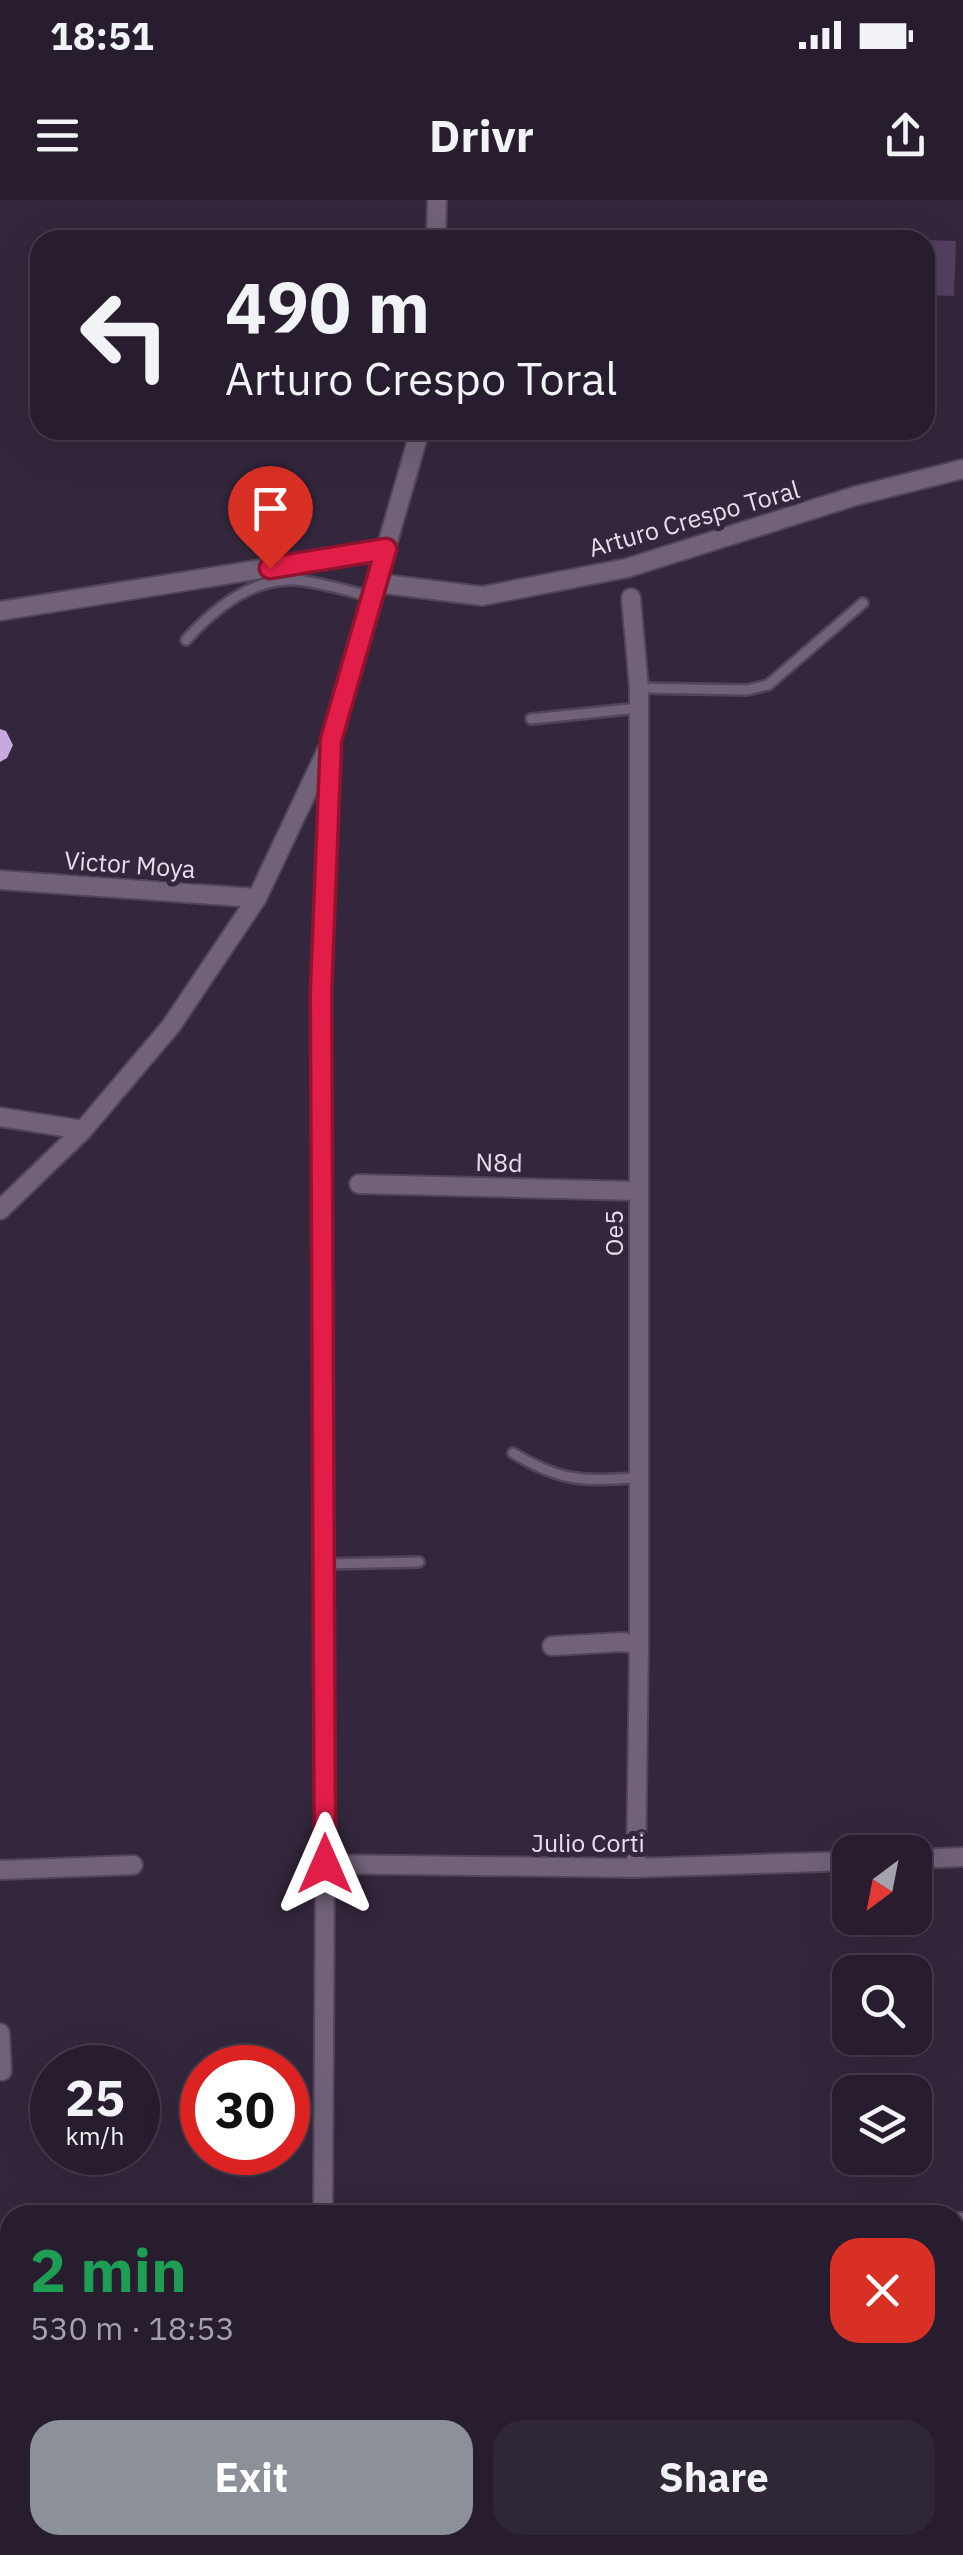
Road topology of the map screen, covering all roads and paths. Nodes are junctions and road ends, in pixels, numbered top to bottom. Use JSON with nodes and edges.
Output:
{"nodes":[{"id":1,"x":437,"y":200,"type":"edge"},
{"id":2,"x":436,"y":230,"type":"edge"},
{"id":3,"x":417,"y":440,"type":"edge"},
{"id":4,"x":963,"y":469,"type":"edge"},
{"id":5,"x":386,"y":549,"type":"junction"},
{"id":6,"x":374,"y":590,"type":"junction"},
{"id":7,"x":630,"y":598,"type":"dead end"},
{"id":8,"x":863,"y":604,"type":"dead end"},
{"id":9,"x":0,"y":611,"type":"edge"},
{"id":10,"x":186,"y":640,"type":"dead end"},
{"id":11,"x":639,"y":688,"type":"junction"},
{"id":12,"x":639,"y":708,"type":"junction"},
{"id":13,"x":531,"y":719,"type":"dead end"},
{"id":14,"x":331,"y":740,"type":"junction"},
{"id":15,"x":0,"y":880,"type":"edge"},
{"id":16,"x":257,"y":898,"type":"junction"},
{"id":17,"x":0,"y":1117,"type":"edge"},
{"id":18,"x":82,"y":1130,"type":"junction"},
{"id":19,"x":359,"y":1184,"type":"dead end"},
{"id":20,"x":638,"y":1191,"type":"junction"},
{"id":21,"x":0,"y":1210,"type":"edge"},
{"id":22,"x":513,"y":1453,"type":"dead end"},
{"id":23,"x":637,"y":1478,"type":"junction"},
{"id":24,"x":419,"y":1562,"type":"dead end"},
{"id":25,"x":324,"y":1564,"type":"junction"},
{"id":26,"x":640,"y":1644,"type":"junction"},
{"id":27,"x":552,"y":1646,"type":"dead end"},
{"id":28,"x":963,"y":1857,"type":"edge"},
{"id":29,"x":932,"y":1858,"type":"edge"},
{"id":30,"x":832,"y":1862,"type":"edge"},
{"id":31,"x":325,"y":1864,"type":"junction"},
{"id":32,"x":133,"y":1865,"type":"dead end"},
{"id":33,"x":636,"y":1868,"type":"junction"},
{"id":34,"x":0,"y":1870,"type":"edge"},
{"id":35,"x":0,"y":2033,"type":"edge"},
{"id":36,"x":2,"y":2071,"type":"dead end"},
{"id":37,"x":323,"y":2205,"type":"edge"}],
"edges":[{"from":1,"to":2,"type":"street"},
{"from":3,"to":5,"type":"street"},
{"from":4,"to":6,"type":"street","name":"Arturo Crespo Toral"},
{"from":5,"to":6,"type":"street"},
{"from":5,"to":9,"type":"street"},
{"from":6,"to":10,"type":"lane"},
{"from":6,"to":14,"type":"street"},
{"from":7,"to":11,"type":"street","name":"Oe5"},
{"from":8,"to":11,"type":"lane"},
{"from":11,"to":12,"type":"street","name":"Oe5"},
{"from":12,"to":13,"type":"lane"},
{"from":12,"to":20,"type":"street","name":"Oe5"},
{"from":14,"to":16,"type":"street"},
{"from":14,"to":25,"type":"street"},
{"from":15,"to":16,"type":"street","name":"Victor Moya"},
{"from":16,"to":18,"type":"street"},
{"from":17,"to":18,"type":"street"},
{"from":18,"to":21,"type":"street"},
{"from":19,"to":20,"type":"street","name":"N8d"},
{"from":20,"to":23,"type":"street","name":"Oe5"},
{"from":22,"to":23,"type":"lane"},
{"from":23,"to":26,"type":"street","name":"Oe5"},
{"from":24,"to":25,"type":"lane"},
{"from":25,"to":31,"type":"street"},
{"from":26,"to":27,"type":"street"},
{"from":26,"to":33,"type":"street","name":"Oe5"},
{"from":28,"to":29,"type":"street"},
{"from":30,"to":33,"type":"street","name":"Julio Corti"},
{"from":31,"to":33,"type":"street","name":"Julio Corti"},
{"from":31,"to":37,"type":"street"},
{"from":32,"to":34,"type":"street"},
{"from":35,"to":36,"type":"street"}]}
